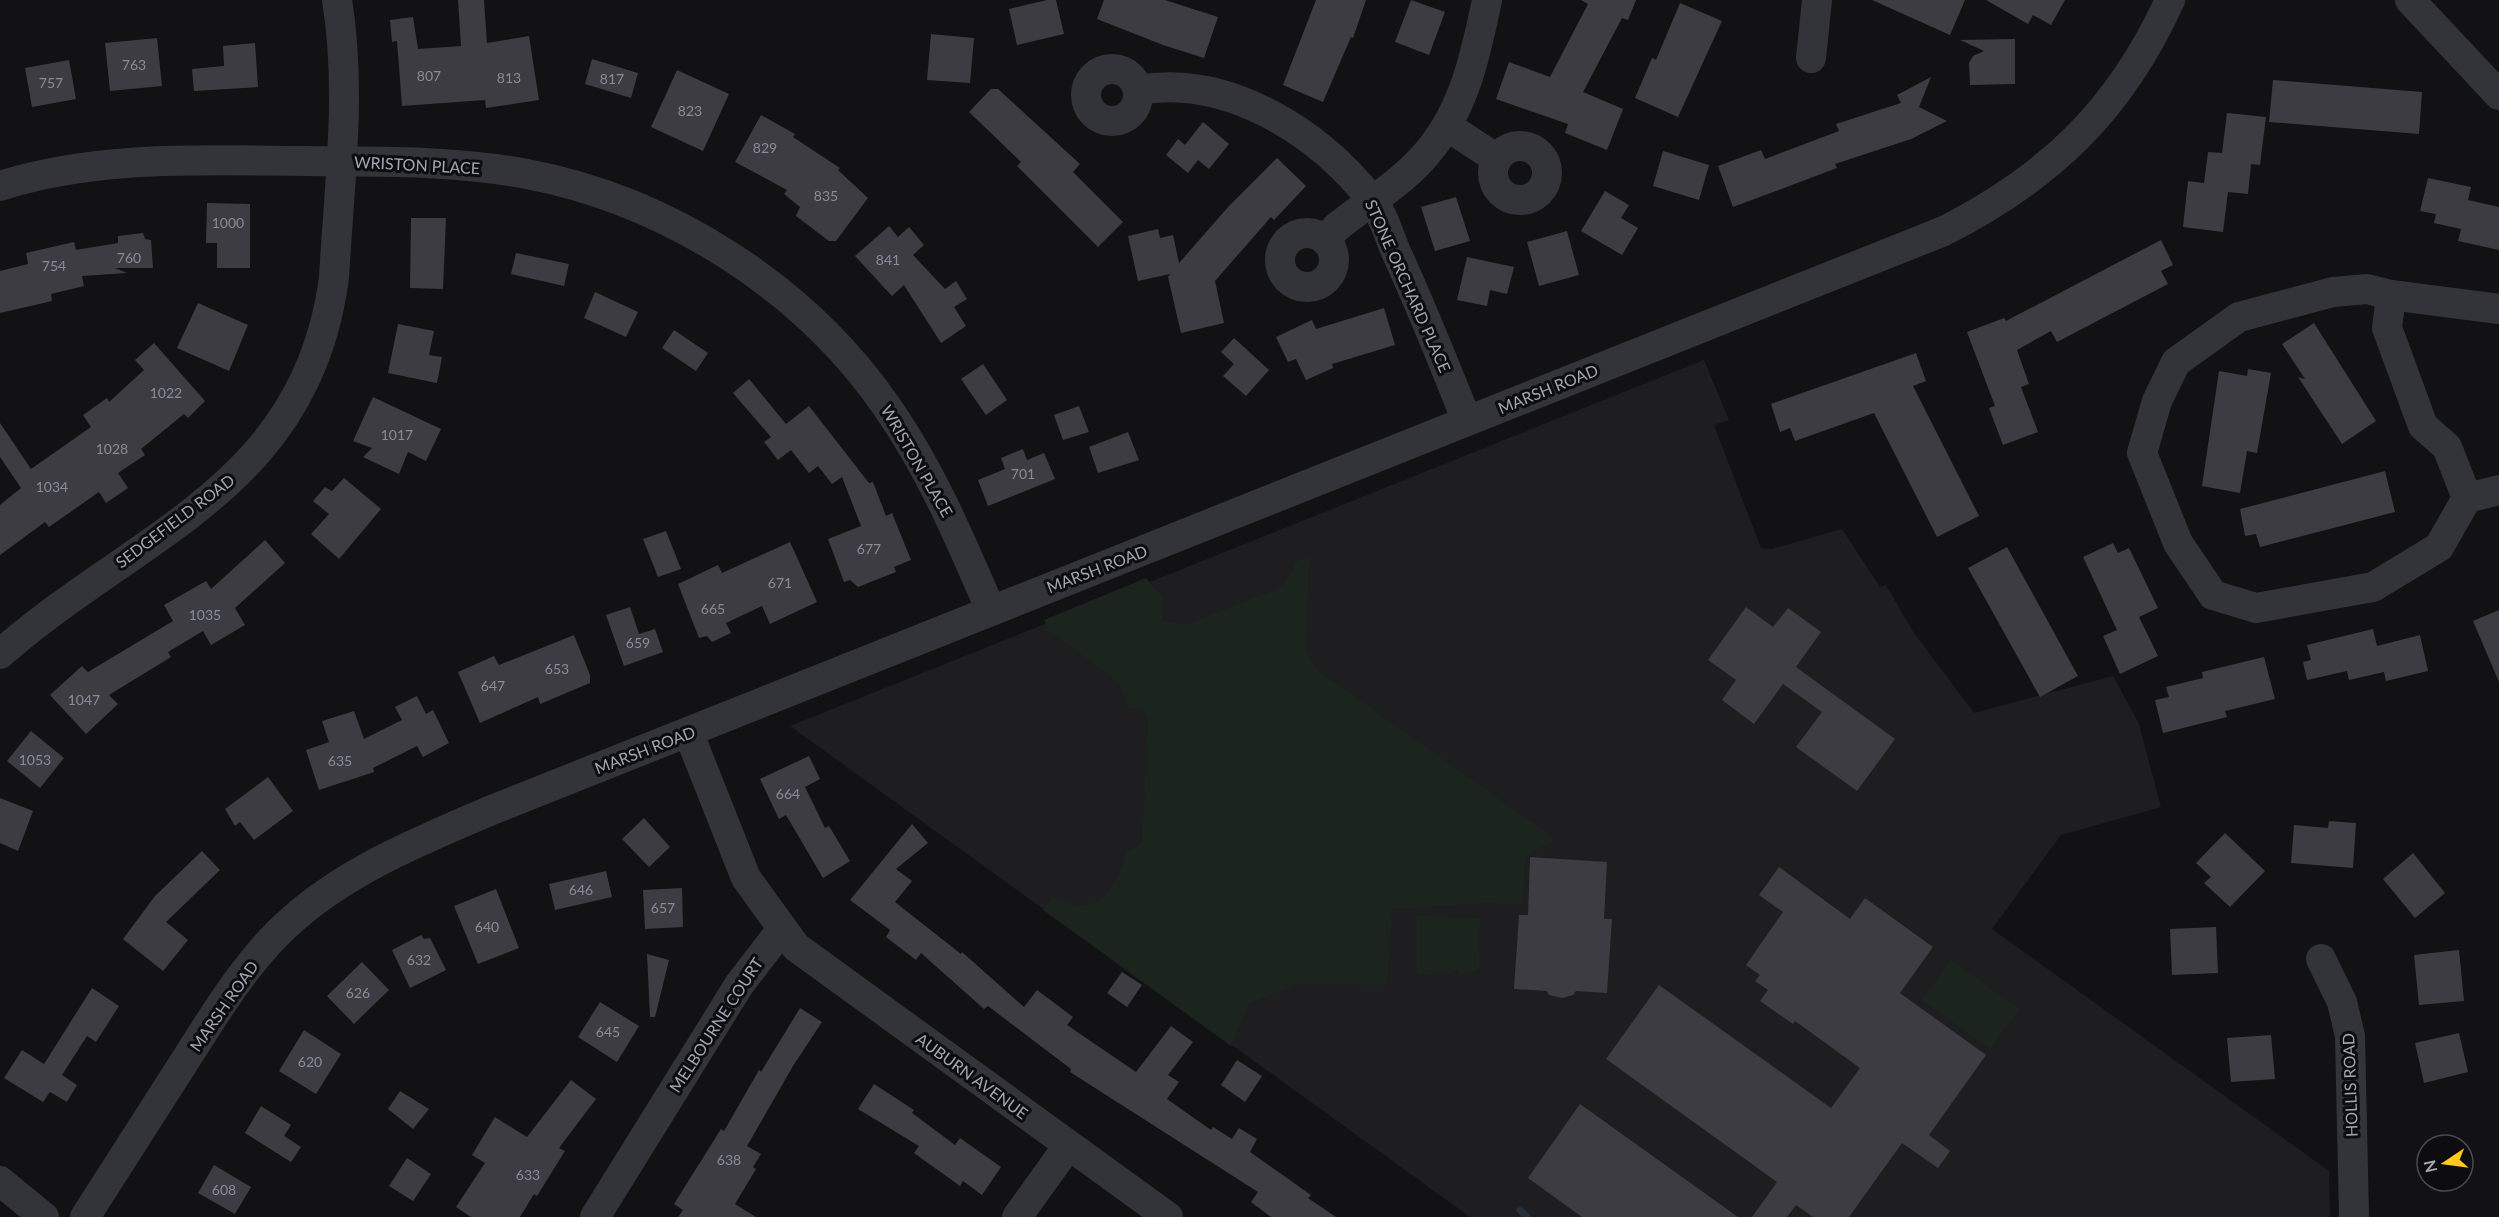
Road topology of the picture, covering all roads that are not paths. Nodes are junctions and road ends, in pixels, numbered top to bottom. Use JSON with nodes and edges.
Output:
{"nodes":[{"id":1,"x":337,"y":0,"type":"edge"},
{"id":2,"x":1487,"y":0,"type":"edge"},
{"id":3,"x":1817,"y":0,"type":"edge"},
{"id":4,"x":2170,"y":0,"type":"edge"},
{"id":5,"x":2410,"y":0,"type":"edge"},
{"id":6,"x":1811,"y":58,"type":"dead end"},
{"id":7,"x":1138,"y":90,"type":"dead end"},
{"id":8,"x":2499,"y":95,"type":"edge"},
{"id":9,"x":1447,"y":126,"type":"junction"},
{"id":10,"x":1497,"y":159,"type":"dead end"},
{"id":11,"x":341,"y":162,"type":"junction"},
{"id":12,"x":0,"y":186,"type":"edge"},
{"id":13,"x":1372,"y":200,"type":"junction"},
{"id":14,"x":1325,"y":240,"type":"dead end"},
{"id":15,"x":2391,"y":296,"type":"junction"},
{"id":16,"x":2499,"y":309,"type":"edge"},
{"id":17,"x":1467,"y":421,"type":"junction"},
{"id":18,"x":2499,"y":490,"type":"edge"},
{"id":19,"x":2467,"y":498,"type":"junction"},
{"id":20,"x":991,"y":611,"type":"junction"},
{"id":21,"x":0,"y":654,"type":"edge"},
{"id":22,"x":689,"y":734,"type":"junction"},
{"id":23,"x":782,"y":929,"type":"junction"},
{"id":24,"x":2321,"y":959,"type":"dead end"},
{"id":25,"x":1068,"y":1146,"type":"junction"},
{"id":26,"x":0,"y":1181,"type":"edge"},
{"id":27,"x":44,"y":1217,"type":"edge"},
{"id":28,"x":85,"y":1217,"type":"edge"},
{"id":29,"x":595,"y":1217,"type":"edge"},
{"id":30,"x":1017,"y":1217,"type":"edge"},
{"id":31,"x":1168,"y":1217,"type":"edge"},
{"id":32,"x":2354,"y":1217,"type":"edge"}],
"edges":[{"from":1,"to":11,"type":"street","name":"SEDGEFIELD ROAD"},
{"from":2,"to":9,"type":"street"},
{"from":3,"to":6,"type":"street"},
{"from":4,"to":17,"type":"street","name":"MARSH ROAD"},
{"from":5,"to":8,"type":"street"},
{"from":7,"to":13,"type":"street","name":"STONE ORCHARD PLACE"},
{"from":9,"to":10,"type":"street"},
{"from":9,"to":13,"type":"street"},
{"from":11,"to":12,"type":"street","name":"WRISTON PLACE"},
{"from":11,"to":20,"type":"street","name":"WRISTON PLACE"},
{"from":11,"to":21,"type":"street","name":"SEDGEFIELD ROAD"},
{"from":13,"to":14,"type":"street"},
{"from":13,"to":17,"type":"street","name":"STONE ORCHARD PLACE"},
{"from":15,"to":16,"type":"street"},
{"from":15,"to":19,"type":"street"},
{"from":15,"to":19,"type":"street"},
{"from":17,"to":20,"type":"street","name":"MARSH ROAD"},
{"from":18,"to":19,"type":"street"},
{"from":20,"to":22,"type":"street","name":"MARSH ROAD"},
{"from":22,"to":23,"type":"street"},
{"from":22,"to":28,"type":"street","name":"MARSH ROAD"},
{"from":23,"to":25,"type":"street","name":"AUBURN AVENUE"},
{"from":23,"to":29,"type":"street","name":"MELBOURNE COURT"},
{"from":24,"to":32,"type":"street","name":"HOLLIS ROAD"},
{"from":25,"to":30,"type":"street"},
{"from":25,"to":31,"type":"street","name":"AUBURN AVENUE"},
{"from":26,"to":27,"type":"street"}]}
